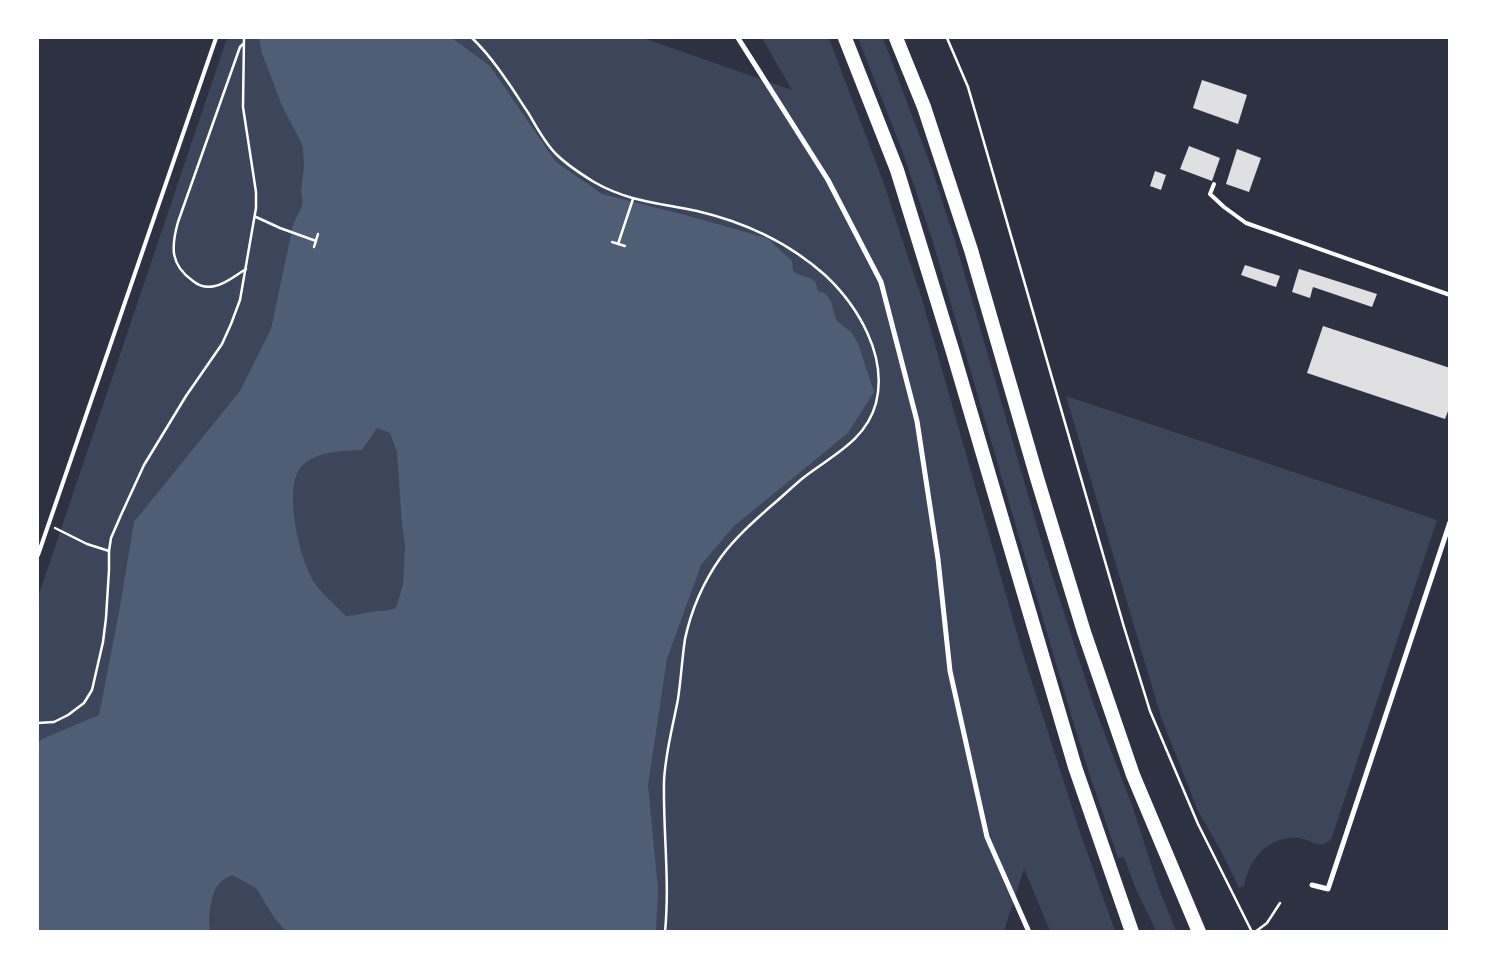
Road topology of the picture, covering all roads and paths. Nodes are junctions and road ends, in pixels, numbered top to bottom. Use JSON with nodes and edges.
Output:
{"nodes":[{"id":1,"x":216,"y":38,"type":"edge"},
{"id":2,"x":244,"y":38,"type":"edge"},
{"id":3,"x":472,"y":38,"type":"edge"},
{"id":4,"x":738,"y":38,"type":"edge"},
{"id":5,"x":845,"y":38,"type":"edge"},
{"id":6,"x":896,"y":38,"type":"edge"},
{"id":7,"x":946,"y":38,"type":"edge"},
{"id":8,"x":244,"y":42,"type":"junction"},
{"id":9,"x":1214,"y":184,"type":"dead end"},
{"id":10,"x":633,"y":199,"type":"junction"},
{"id":11,"x":256,"y":217,"type":"junction"},
{"id":12,"x":318,"y":234,"type":"dead end"},
{"id":13,"x":316,"y":241,"type":"junction"},
{"id":14,"x":612,"y":242,"type":"dead end"},
{"id":15,"x":618,"y":244,"type":"junction"},
{"id":16,"x":625,"y":246,"type":"dead end"},
{"id":17,"x":314,"y":247,"type":"dead end"},
{"id":18,"x":246,"y":269,"type":"junction"},
{"id":19,"x":1450,"y":295,"type":"edge"},
{"id":20,"x":1450,"y":522,"type":"edge"},
{"id":21,"x":48,"y":524,"type":"junction"},
{"id":22,"x":1448,"y":532,"type":"edge"},
{"id":23,"x":109,"y":551,"type":"junction"},
{"id":24,"x":38,"y":556,"type":"edge"},
{"id":25,"x":38,"y":723,"type":"edge"},
{"id":26,"x":1312,"y":885,"type":"dead end"},
{"id":27,"x":1280,"y":903,"type":"dead end"},
{"id":28,"x":665,"y":932,"type":"edge"},
{"id":29,"x":1029,"y":932,"type":"edge"},
{"id":30,"x":1132,"y":932,"type":"edge"},
{"id":31,"x":1199,"y":932,"type":"edge"},
{"id":32,"x":1254,"y":932,"type":"edge"}],
"edges":[{"from":1,"to":21,"type":"lane"},
{"from":2,"to":8,"type":"path"},
{"from":3,"to":10,"type":"path"},
{"from":4,"to":29,"type":"street"},
{"from":5,"to":30,"type":"highway"},
{"from":6,"to":31,"type":"highway"},
{"from":7,"to":32,"type":"path"},
{"from":8,"to":11,"type":"path"},
{"from":8,"to":18,"type":"path"},
{"from":9,"to":19,"type":"lane"},
{"from":10,"to":15,"type":"path"},
{"from":10,"to":28,"type":"path"},
{"from":11,"to":13,"type":"path"},
{"from":11,"to":18,"type":"path"},
{"from":12,"to":13,"type":"path"},
{"from":13,"to":17,"type":"path"},
{"from":14,"to":15,"type":"path"},
{"from":15,"to":16,"type":"path"},
{"from":18,"to":23,"type":"path"},
{"from":20,"to":22,"type":"street"},
{"from":21,"to":23,"type":"path"},
{"from":21,"to":24,"type":"lane"},
{"from":22,"to":26,"type":"street"},
{"from":23,"to":25,"type":"path"},
{"from":27,"to":32,"type":"path"}]}
